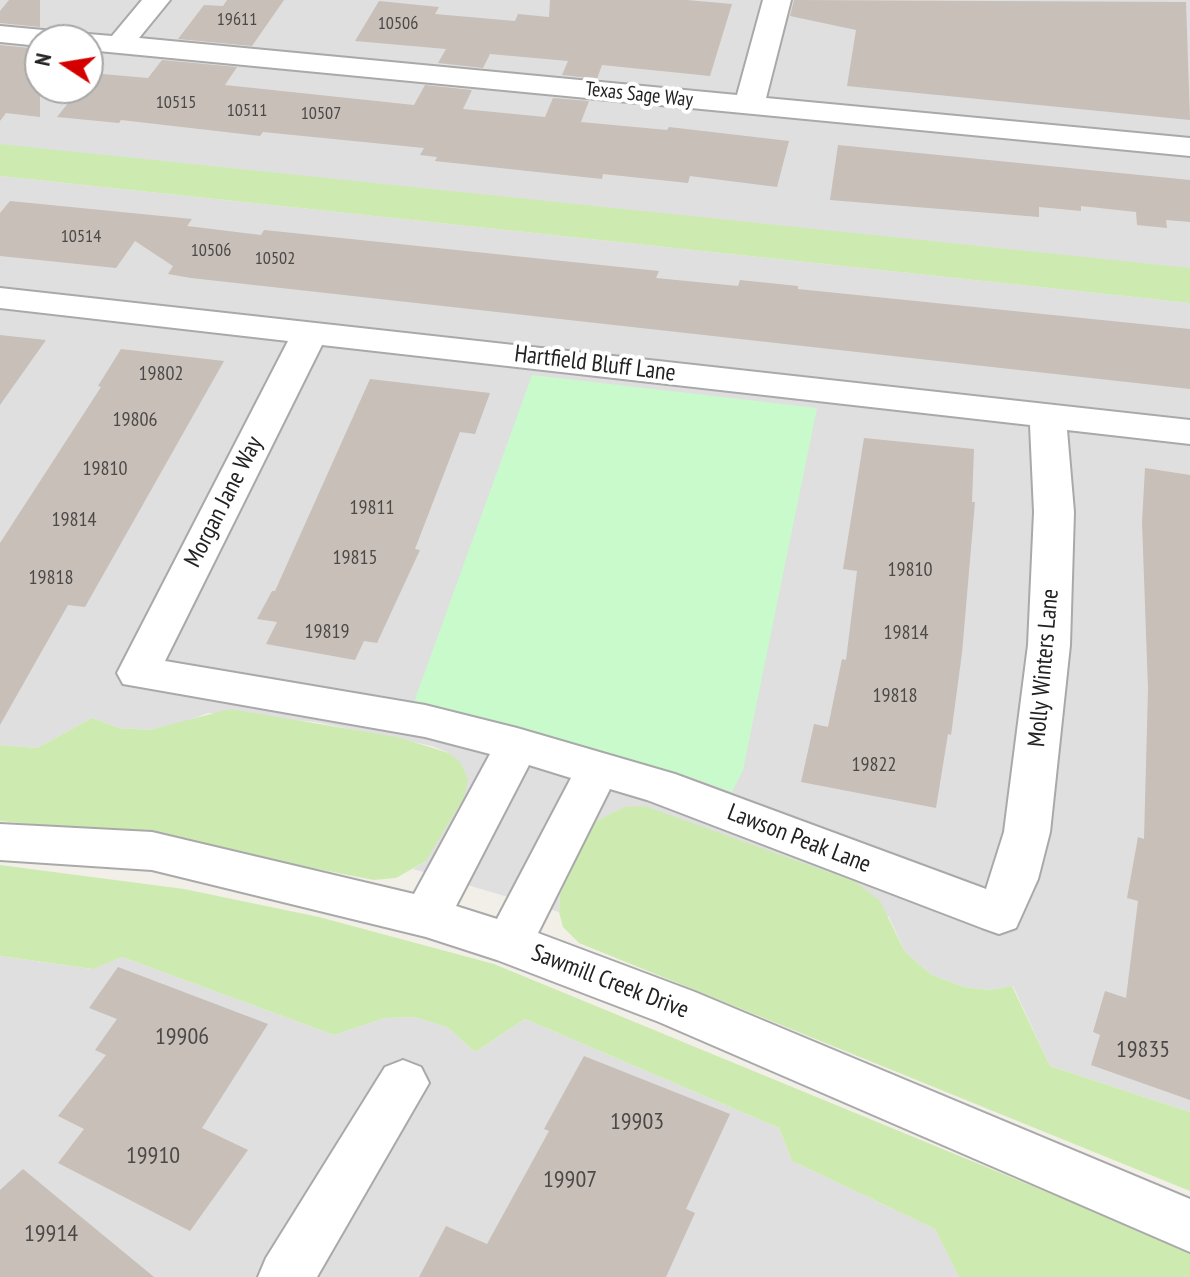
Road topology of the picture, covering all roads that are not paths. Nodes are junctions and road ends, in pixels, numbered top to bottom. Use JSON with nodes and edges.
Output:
{"nodes":[{"id":1,"x":156,"y":0,"type":"edge"},
{"id":2,"x":777,"y":0,"type":"edge"},
{"id":3,"x":0,"y":34,"type":"edge"},
{"id":4,"x":24,"y":36,"type":"edge"},
{"id":5,"x":104,"y":44,"type":"edge"},
{"id":6,"x":119,"y":45,"type":"junction"},
{"id":7,"x":749,"y":105,"type":"junction"},
{"id":8,"x":1190,"y":147,"type":"edge"},
{"id":9,"x":0,"y":298,"type":"edge"},
{"id":10,"x":311,"y":331,"type":"junction"},
{"id":11,"x":1048,"y":416,"type":"junction"},
{"id":12,"x":1190,"y":432,"type":"edge"},
{"id":13,"x":138,"y":673,"type":"joint"},
{"id":14,"x":517,"y":745,"type":"junction"},
{"id":15,"x":598,"y":769,"type":"junction"},
{"id":16,"x":0,"y":842,"type":"edge"},
{"id":17,"x":999,"y":914,"type":"joint"},
{"id":18,"x":426,"y":917,"type":"junction"},
{"id":19,"x":509,"y":943,"type":"junction"},
{"id":20,"x":403,"y":1083,"type":"dead end"},
{"id":21,"x":1190,"y":1226,"type":"edge"},
{"id":22,"x":286,"y":1277,"type":"edge"}],
"edges":[{"from":1,"to":6,"type":"street"},
{"from":2,"to":7,"type":"street"},
{"from":3,"to":4,"type":"street"},
{"from":5,"to":6,"type":"street","name":"Texas Sage Way"},
{"from":6,"to":7,"type":"street","name":"Texas Sage Way"},
{"from":7,"to":8,"type":"street","name":"Texas Sage Way"},
{"from":9,"to":10,"type":"street","name":"Hartfield Bluff Lane"},
{"from":10,"to":11,"type":"street","name":"Hartfield Bluff Lane"},
{"from":10,"to":13,"type":"street","name":"Morgan Jane Way"},
{"from":11,"to":12,"type":"street","name":"Hartfield Bluff Lane"},
{"from":11,"to":17,"type":"street","name":"Molly Winters Lane"},
{"from":13,"to":14,"type":"street","name":"Lawson Peak Lane"},
{"from":14,"to":15,"type":"street","name":"Lawson Peak Lane"},
{"from":14,"to":18,"type":"street"},
{"from":15,"to":17,"type":"street","name":"Lawson Peak Lane"},
{"from":15,"to":19,"type":"street"},
{"from":16,"to":18,"type":"street","name":"Sawmill Creek Drive"},
{"from":18,"to":19,"type":"street","name":"Sawmill Creek Drive"},
{"from":19,"to":21,"type":"street","name":"Sawmill Creek Drive"},
{"from":20,"to":22,"type":"street"}]}
